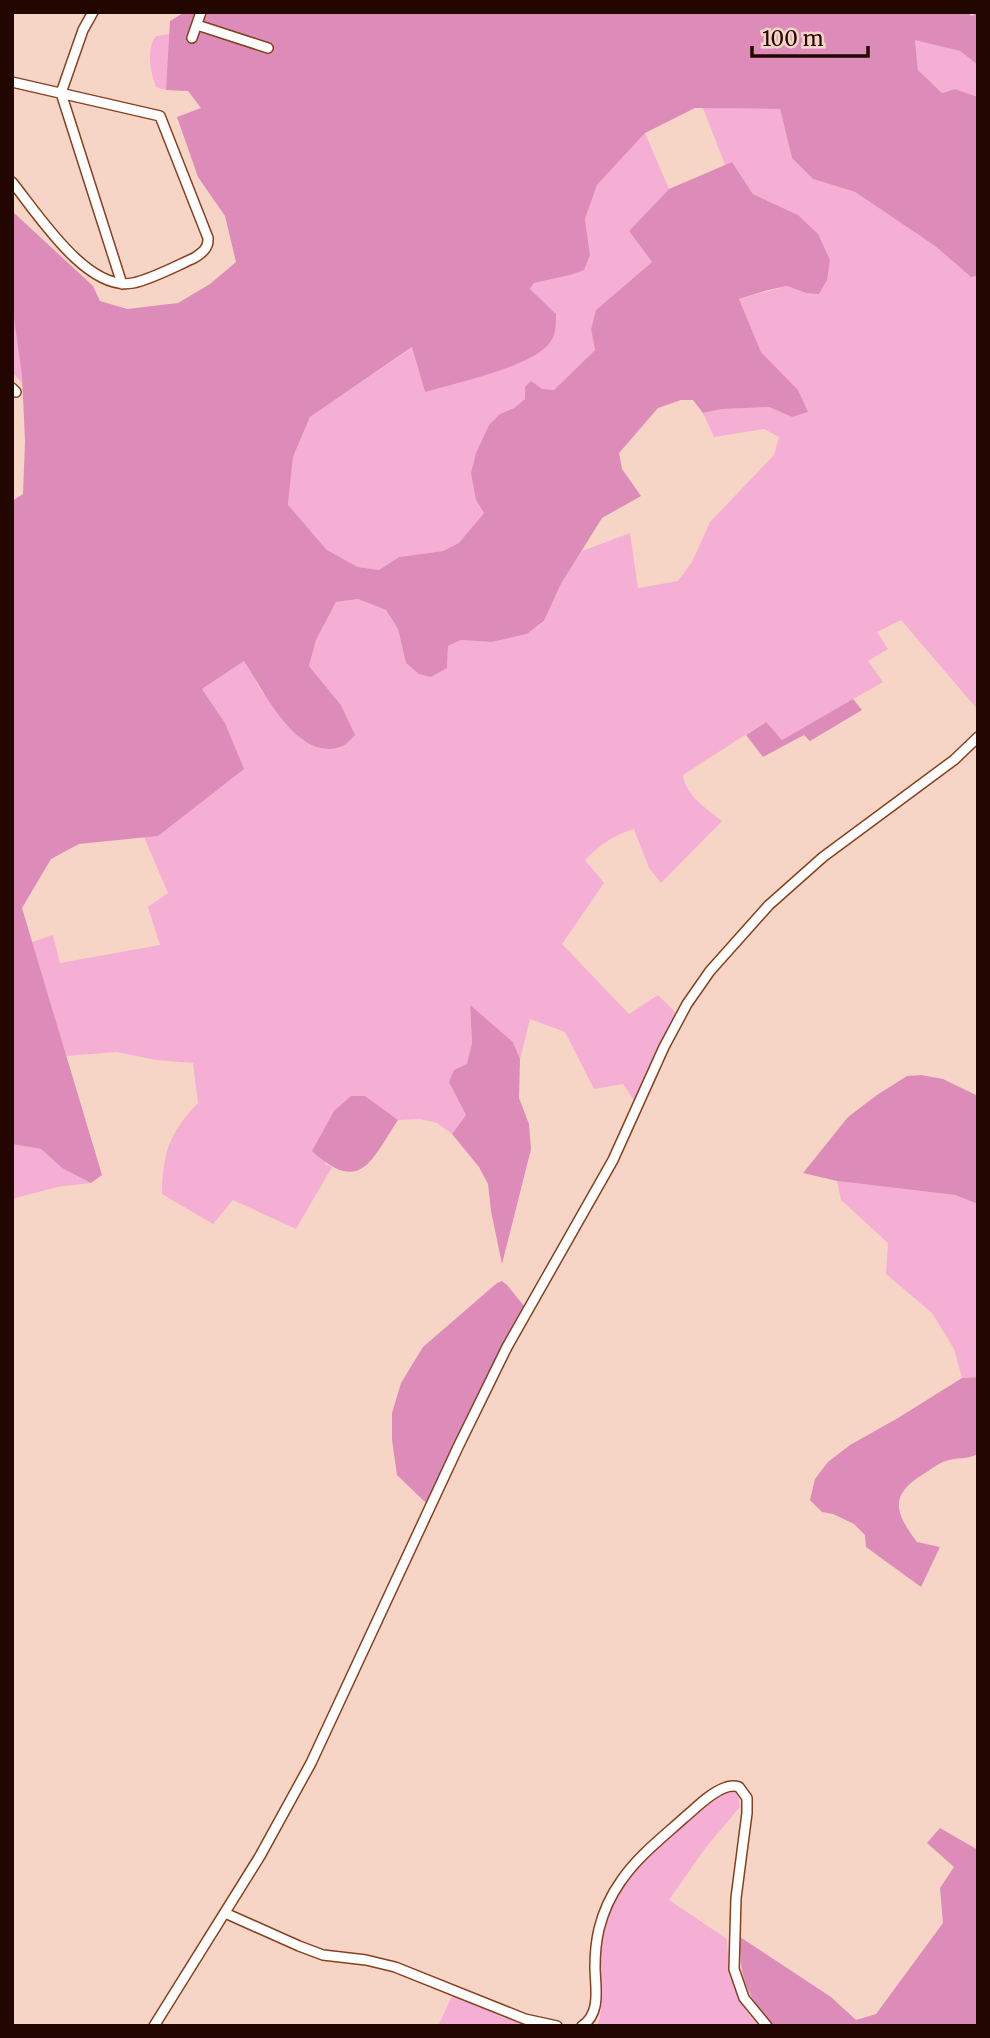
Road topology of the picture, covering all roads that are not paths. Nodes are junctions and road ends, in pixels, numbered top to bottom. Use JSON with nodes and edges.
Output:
{"nodes":[{"id":1,"x":93,"y":12,"type":"edge"},
{"id":2,"x":201,"y":12,"type":"edge"},
{"id":3,"x":197,"y":25,"type":"junction"},
{"id":4,"x":192,"y":38,"type":"dead end"},
{"id":5,"x":268,"y":48,"type":"dead end"},
{"id":6,"x":12,"y":82,"type":"edge"},
{"id":7,"x":61,"y":93,"type":"junction"},
{"id":8,"x":12,"y":182,"type":"edge"},
{"id":9,"x":122,"y":284,"type":"junction"},
{"id":10,"x":978,"y":737,"type":"edge"},
{"id":11,"x":225,"y":1913,"type":"junction"},
{"id":12,"x":154,"y":2026,"type":"edge"},
{"id":13,"x":557,"y":2026,"type":"edge"},
{"id":14,"x":582,"y":2026,"type":"edge"},
{"id":15,"x":766,"y":2026,"type":"edge"}],
"edges":[{"from":1,"to":7,"type":"street"},
{"from":2,"to":3,"type":"street"},
{"from":3,"to":4,"type":"street"},
{"from":3,"to":5,"type":"street"},
{"from":6,"to":7,"type":"street"},
{"from":7,"to":9,"type":"street"},
{"from":7,"to":9,"type":"street"},
{"from":8,"to":9,"type":"street"},
{"from":10,"to":11,"type":"street"},
{"from":11,"to":12,"type":"street"},
{"from":11,"to":13,"type":"street"},
{"from":14,"to":15,"type":"street"}]}
